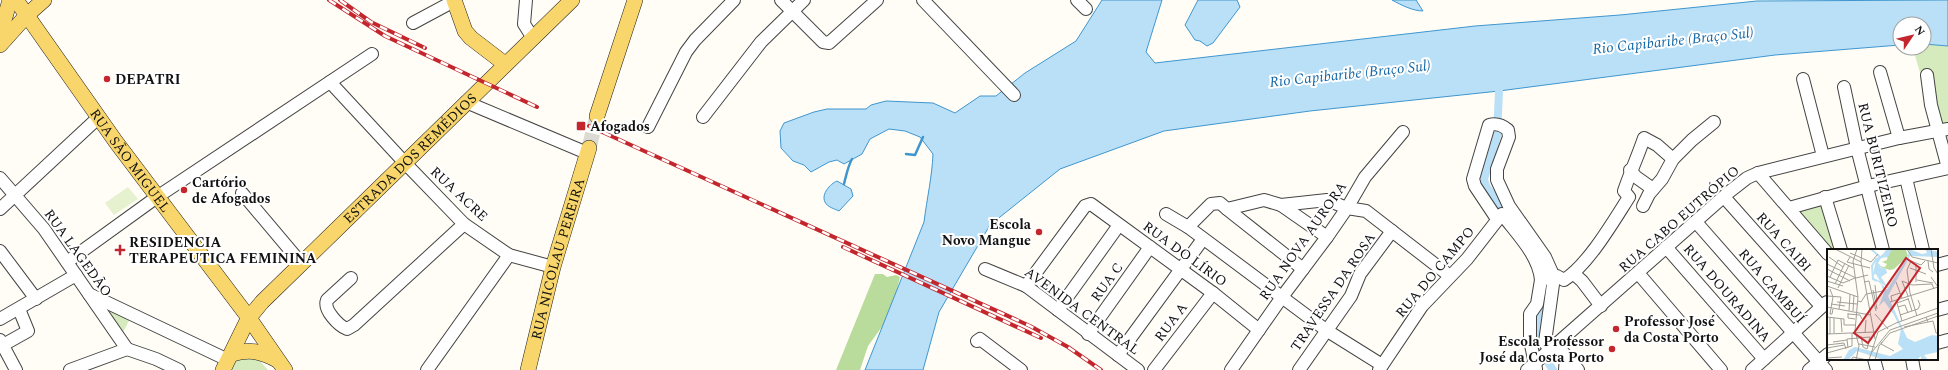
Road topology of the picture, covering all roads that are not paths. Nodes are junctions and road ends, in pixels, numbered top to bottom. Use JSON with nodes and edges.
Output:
{"nodes":[{"id":1,"x":10,"y":0,"type":"edge"},
{"id":2,"x":16,"y":0,"type":"edge"},
{"id":3,"x":44,"y":0,"type":"edge"},
{"id":4,"x":526,"y":0,"type":"edge"},
{"id":5,"x":572,"y":0,"type":"edge"},
{"id":6,"x":635,"y":0,"type":"edge"},
{"id":7,"x":734,"y":0,"type":"edge"},
{"id":8,"x":781,"y":0,"type":"edge"},
{"id":9,"x":804,"y":0,"type":"edge"},
{"id":10,"x":878,"y":0,"type":"edge"},
{"id":11,"x":923,"y":0,"type":"edge"},
{"id":12,"x":1077,"y":0,"type":"edge"},
{"id":13,"x":454,"y":1,"type":"edge"},
{"id":14,"x":1086,"y":9,"type":"dead end"},
{"id":15,"x":792,"y":11,"type":"junction"},
{"id":16,"x":27,"y":15,"type":"junction"},
{"id":17,"x":413,"y":23,"type":"dead end"},
{"id":18,"x":0,"y":34,"type":"edge"},
{"id":19,"x":533,"y":38,"type":"junction"},
{"id":20,"x":0,"y":45,"type":"edge"},
{"id":21,"x":372,"y":54,"type":"dead end"},
{"id":22,"x":505,"y":64,"type":"junction"},
{"id":23,"x":1880,"y":72,"type":"dead end"},
{"id":24,"x":1927,"y":75,"type":"dead end"},
{"id":25,"x":1803,"y":79,"type":"dead end"},
{"id":26,"x":330,"y":82,"type":"junction"},
{"id":27,"x":1844,"y":87,"type":"dead end"},
{"id":28,"x":1014,"y":95,"type":"dead end"},
{"id":29,"x":466,"y":102,"type":"junction"},
{"id":30,"x":597,"y":116,"type":"tunnel mouth"},
{"id":31,"x":99,"y":117,"type":"junction"},
{"id":32,"x":703,"y":117,"type":"dead end"},
{"id":33,"x":1714,"y":122,"type":"dead end"},
{"id":34,"x":648,"y":127,"type":"dead end"},
{"id":35,"x":1943,"y":130,"type":"edge"},
{"id":36,"x":1403,"y":132,"type":"dead end"},
{"id":37,"x":1899,"y":138,"type":"junction"},
{"id":38,"x":1857,"y":148,"type":"junction"},
{"id":39,"x":588,"y":150,"type":"joint"},
{"id":40,"x":1823,"y":156,"type":"junction"},
{"id":41,"x":1673,"y":159,"type":"junction"},
{"id":42,"x":404,"y":163,"type":"junction"},
{"id":43,"x":1948,"y":168,"type":"edge"},
{"id":44,"x":1630,"y":170,"type":"junction"},
{"id":45,"x":1758,"y":173,"type":"junction"},
{"id":46,"x":0,"y":178,"type":"edge"},
{"id":47,"x":1906,"y":178,"type":"junction"},
{"id":48,"x":1868,"y":186,"type":"junction"},
{"id":49,"x":1653,"y":189,"type":"junction"},
{"id":50,"x":242,"y":193,"type":"dead end"},
{"id":51,"x":15,"y":195,"type":"junction"},
{"id":52,"x":156,"y":197,"type":"junction"},
{"id":53,"x":1724,"y":197,"type":"junction"},
{"id":54,"x":1825,"y":197,"type":"junction"},
{"id":55,"x":1281,"y":205,"type":"junction"},
{"id":56,"x":1643,"y":206,"type":"dead end"},
{"id":57,"x":1347,"y":208,"type":"junction"},
{"id":58,"x":1789,"y":208,"type":"junction"},
{"id":59,"x":0,"y":209,"type":"edge"},
{"id":60,"x":1227,"y":209,"type":"junction"},
{"id":61,"x":1166,"y":214,"type":"dead end"},
{"id":62,"x":1499,"y":216,"type":"junction"},
{"id":63,"x":1696,"y":222,"type":"junction"},
{"id":64,"x":464,"y":224,"type":"junction"},
{"id":65,"x":1119,"y":225,"type":"junction"},
{"id":66,"x":1188,"y":227,"type":"junction"},
{"id":67,"x":1392,"y":232,"type":"junction"},
{"id":68,"x":1327,"y":237,"type":"junction"},
{"id":69,"x":1204,"y":239,"type":"junction"},
{"id":70,"x":1150,"y":247,"type":"junction"},
{"id":71,"x":1666,"y":248,"type":"junction"},
{"id":72,"x":1841,"y":249,"type":"edge"},
{"id":73,"x":1884,"y":249,"type":"edge"},
{"id":74,"x":1923,"y":249,"type":"edge"},
{"id":75,"x":0,"y":251,"type":"edge"},
{"id":76,"x":1827,"y":253,"type":"edge"},
{"id":77,"x":509,"y":255,"type":"junction"},
{"id":78,"x":67,"y":262,"type":"junction"},
{"id":79,"x":1948,"y":262,"type":"edge"},
{"id":80,"x":301,"y":263,"type":"junction"},
{"id":81,"x":1938,"y":265,"type":"edge"},
{"id":82,"x":553,"y":267,"type":"junction"},
{"id":83,"x":985,"y":269,"type":"dead end"},
{"id":84,"x":1181,"y":269,"type":"junction"},
{"id":85,"x":1303,"y":269,"type":"junction"},
{"id":86,"x":1574,"y":274,"type":"junction"},
{"id":87,"x":1638,"y":274,"type":"junction"},
{"id":88,"x":76,"y":275,"type":"junction"},
{"id":89,"x":1450,"y":276,"type":"junction"},
{"id":90,"x":351,"y":278,"type":"dead end"},
{"id":91,"x":1547,"y":278,"type":"junction"},
{"id":92,"x":1026,"y":286,"type":"junction"},
{"id":93,"x":1213,"y":293,"type":"junction"},
{"id":94,"x":88,"y":294,"type":"junction"},
{"id":95,"x":1282,"y":297,"type":"junction"},
{"id":96,"x":36,"y":299,"type":"junction"},
{"id":97,"x":1825,"y":304,"type":"edge"},
{"id":98,"x":1601,"y":306,"type":"junction"},
{"id":99,"x":19,"y":309,"type":"junction"},
{"id":100,"x":1058,"y":310,"type":"junction"},
{"id":101,"x":249,"y":318,"type":"junction"},
{"id":102,"x":0,"y":319,"type":"edge"},
{"id":103,"x":1259,"y":330,"type":"junction"},
{"id":104,"x":1326,"y":330,"type":"junction"},
{"id":105,"x":1793,"y":332,"type":"junction"},
{"id":106,"x":1088,"y":334,"type":"junction"},
{"id":107,"x":978,"y":341,"type":"dead end"},
{"id":108,"x":2,"y":342,"type":"edge"},
{"id":109,"x":1553,"y":347,"type":"junction"},
{"id":110,"x":127,"y":348,"type":"junction"},
{"id":111,"x":1118,"y":355,"type":"junction"},
{"id":112,"x":1566,"y":356,"type":"junction"},
{"id":113,"x":1764,"y":359,"type":"junction"},
{"id":114,"x":1875,"y":360,"type":"edge"},
{"id":115,"x":1912,"y":360,"type":"edge"},
{"id":116,"x":228,"y":362,"type":"edge"},
{"id":117,"x":1824,"y":362,"type":"edge"},
{"id":118,"x":281,"y":365,"type":"edge"},
{"id":119,"x":1533,"y":367,"type":"edge"},
{"id":120,"x":1713,"y":367,"type":"edge"},
{"id":121,"x":1380,"y":368,"type":"edge"},
{"id":122,"x":16,"y":370,"type":"edge"},
{"id":123,"x":70,"y":370,"type":"edge"},
{"id":124,"x":179,"y":370,"type":"edge"},
{"id":125,"x":427,"y":370,"type":"edge"},
{"id":126,"x":528,"y":370,"type":"edge"},
{"id":127,"x":1021,"y":370,"type":"edge"},
{"id":128,"x":1138,"y":370,"type":"edge"},
{"id":129,"x":1154,"y":370,"type":"edge"},
{"id":130,"x":1231,"y":370,"type":"edge"},
{"id":131,"x":1299,"y":370,"type":"edge"},
{"id":132,"x":1565,"y":370,"type":"edge"},
{"id":133,"x":1578,"y":370,"type":"edge"},
{"id":134,"x":1752,"y":370,"type":"edge"},
{"id":135,"x":1809,"y":370,"type":"edge"},
{"id":136,"x":1877,"y":370,"type":"edge"},
{"id":137,"x":1914,"y":370,"type":"edge"}],
"edges":[{"from":1,"to":18,"type":"main road"},
{"from":2,"to":16,"type":"main road","name":"RUA SÃO MIGUEL"},
{"from":3,"to":16,"type":"main road"},
{"from":4,"to":19,"type":"street"},
{"from":5,"to":19,"type":"main road","name":"ESTRADA DOS REMÉDIOS"},
{"from":6,"to":30,"type":"main road"},
{"from":7,"to":34,"type":"street"},
{"from":8,"to":15,"type":"street"},
{"from":9,"to":15,"type":"street"},
{"from":10,"to":15,"type":"street"},
{"from":11,"to":28,"type":"street"},
{"from":12,"to":14,"type":"street"},
{"from":13,"to":17,"type":"street"},
{"from":13,"to":22,"type":"main road"},
{"from":15,"to":32,"type":"street"},
{"from":16,"to":20,"type":"main road"},
{"from":16,"to":31,"type":"main road","name":"RUA SÃO MIGUEL"},
{"from":19,"to":22,"type":"main road","name":"ESTRADA DOS REMÉDIOS"},
{"from":21,"to":26,"type":"street"},
{"from":22,"to":29,"type":"main road","name":"ESTRADA DOS REMÉDIOS"},
{"from":23,"to":37,"type":"street"},
{"from":24,"to":35,"type":"street"},
{"from":25,"to":40,"type":"street"},
{"from":26,"to":42,"type":"street","name":"RUA ACRE"},
{"from":26,"to":52,"type":"street"},
{"from":27,"to":38,"type":"street","name":"RUA BURITIZEIRO"},
{"from":29,"to":39,"type":"street"},
{"from":29,"to":42,"type":"main road","name":"ESTRADA DOS REMÉDIOS"},
{"from":31,"to":51,"type":"street"},
{"from":31,"to":52,"type":"main road","name":"RUA SÃO MIGUEL"},
{"from":33,"to":41,"type":"street"},
{"from":35,"to":37,"type":"street","name":"RUA CABO EUTRÓPIO"},
{"from":35,"to":43,"type":"street"},
{"from":36,"to":57,"type":"street","name":"RUA NOVA AURORA"},
{"from":37,"to":38,"type":"street","name":"RUA CABO EUTRÓPIO"},
{"from":38,"to":40,"type":"street","name":"RUA CABO EUTRÓPIO"},
{"from":38,"to":48,"type":"street","name":"RUA BURITIZEIRO"},
{"from":39,"to":82,"type":"main road","name":"RUA NICOLAU PEREIRA"},
{"from":40,"to":45,"type":"street","name":"RUA CABO EUTRÓPIO"},
{"from":41,"to":44,"type":"street"},
{"from":41,"to":49,"type":"street"},
{"from":42,"to":64,"type":"street","name":"RUA ACRE"},
{"from":42,"to":80,"type":"main road","name":"ESTRADA DOS REMÉDIOS"},
{"from":43,"to":47,"type":"street"},
{"from":44,"to":49,"type":"street"},
{"from":44,"to":86,"type":"street"},
{"from":45,"to":53,"type":"street","name":"RUA CABO EUTRÓPIO"},
{"from":45,"to":58,"type":"street"},
{"from":46,"to":51,"type":"street","name":"RUA LAGEDÃO"},
{"from":47,"to":48,"type":"street"},
{"from":47,"to":74,"type":"street"},
{"from":48,"to":54,"type":"street"},
{"from":48,"to":73,"type":"street","name":"RUA BURITIZEIRO"},
{"from":49,"to":56,"type":"street"},
{"from":50,"to":80,"type":"street"},
{"from":51,"to":59,"type":"street"},
{"from":51,"to":78,"type":"street","name":"RUA LAGEDÃO"},
{"from":52,"to":78,"type":"street"},
{"from":52,"to":101,"type":"main road","name":"RUA SÃO MIGUEL"},
{"from":53,"to":63,"type":"street","name":"RUA CABO EUTRÓPIO"},
{"from":53,"to":97,"type":"street","name":"RUA CAIBI"},
{"from":54,"to":58,"type":"street"},
{"from":54,"to":72,"type":"street"},
{"from":55,"to":57,"type":"street"},
{"from":55,"to":60,"type":"street"},
{"from":55,"to":68,"type":"street"},
{"from":57,"to":67,"type":"street"},
{"from":57,"to":68,"type":"street","name":"RUA NOVA AURORA"},
{"from":58,"to":76,"type":"street"},
{"from":60,"to":66,"type":"street"},
{"from":60,"to":85,"type":"street"},
{"from":61,"to":66,"type":"street"},
{"from":62,"to":89,"type":"street","name":"RUA DO CAMPO"},
{"from":62,"to":91,"type":"street"},
{"from":62,"to":91,"type":"street"},
{"from":63,"to":71,"type":"street","name":"RUA CABO EUTRÓPIO"},
{"from":63,"to":105,"type":"street","name":"RUA CAMBUÍ"},
{"from":64,"to":77,"type":"street","name":"RUA ACRE"},
{"from":64,"to":90,"type":"street"},
{"from":65,"to":70,"type":"street","name":"RUA DO LÍRIO"},
{"from":65,"to":92,"type":"street","name":"RUA DO LÍRIO"},
{"from":65,"to":100,"type":"street"},
{"from":66,"to":69,"type":"street"},
{"from":67,"to":89,"type":"street"},
{"from":67,"to":104,"type":"street","name":"TRAVESSA DA ROSA"},
{"from":68,"to":85,"type":"street","name":"RUA NOVA AURORA"},
{"from":69,"to":84,"type":"street"},
{"from":69,"to":95,"type":"street"},
{"from":70,"to":84,"type":"street","name":"RUA DO LÍRIO"},
{"from":70,"to":106,"type":"street","name":"RUA C"},
{"from":71,"to":87,"type":"street","name":"RUA CABO EUTRÓPIO"},
{"from":71,"to":113,"type":"street","name":"RUA DOURADINA"},
{"from":75,"to":96,"type":"street"},
{"from":77,"to":82,"type":"street","name":"RUA ACRE"},
{"from":77,"to":125,"type":"street"},
{"from":78,"to":88,"type":"street","name":"RUA LAGEDÃO"},
{"from":79,"to":81,"type":"street"},
{"from":80,"to":101,"type":"main road","name":"ESTRADA DOS REMÉDIOS"},
{"from":82,"to":126,"type":"main road","name":"RUA NICOLAU PEREIRA"},
{"from":83,"to":92,"type":"street","name":"AVENIDA CENTRAL"},
{"from":84,"to":93,"type":"street","name":"RUA DO LÍRIO"},
{"from":84,"to":111,"type":"street"},
{"from":85,"to":95,"type":"street","name":"RUA NOVA AURORA"},
{"from":86,"to":91,"type":"street"},
{"from":86,"to":98,"type":"street"},
{"from":87,"to":98,"type":"street","name":"RUA CABO EUTRÓPIO"},
{"from":87,"to":120,"type":"street"},
{"from":88,"to":94,"type":"street","name":"RUA LAGEDÃO"},
{"from":88,"to":96,"type":"street"},
{"from":89,"to":121,"type":"street","name":"RUA DO CAMPO"},
{"from":91,"to":109,"type":"street"},
{"from":91,"to":119,"type":"street"},
{"from":92,"to":100,"type":"street","name":"AVENIDA CENTRAL"},
{"from":93,"to":103,"type":"street","name":"RUA DO LÍRIO"},
{"from":93,"to":129,"type":"street","name":"RUA A"},
{"from":94,"to":110,"type":"street","name":"RUA LAGEDÃO"},
{"from":94,"to":116,"type":"street"},
{"from":95,"to":103,"type":"street","name":"RUA NOVA AURORA"},
{"from":95,"to":104,"type":"street"},
{"from":96,"to":99,"type":"street"},
{"from":97,"to":105,"type":"street"},
{"from":98,"to":109,"type":"street","name":"RUA CABO EUTRÓPIO"},
{"from":99,"to":102,"type":"street"},
{"from":99,"to":108,"type":"street"},
{"from":100,"to":106,"type":"street","name":"AVENIDA CENTRAL"},
{"from":101,"to":116,"type":"main road","name":"ESTRADA DOS REMÉDIOS"},
{"from":101,"to":118,"type":"main road","name":"RUA SÃO MIGUEL"},
{"from":103,"to":130,"type":"street","name":"RUA NOVA AURORA"},
{"from":104,"to":121,"type":"street"},
{"from":104,"to":131,"type":"street","name":"TRAVESSA DA ROSA"},
{"from":105,"to":113,"type":"street"},
{"from":105,"to":117,"type":"street","name":"RUA CAMBUÍ"},
{"from":106,"to":111,"type":"street","name":"AVENIDA CENTRAL"},
{"from":107,"to":127,"type":"street"},
{"from":108,"to":122,"type":"street"},
{"from":109,"to":112,"type":"street"},
{"from":109,"to":119,"type":"street","name":"RUA CABO EUTRÓPIO"},
{"from":110,"to":123,"type":"street"},
{"from":110,"to":124,"type":"street"},
{"from":111,"to":128,"type":"street","name":"AVENIDA CENTRAL"},
{"from":112,"to":132,"type":"street"},
{"from":112,"to":133,"type":"street"},
{"from":113,"to":134,"type":"street"},
{"from":114,"to":136,"type":"street"},
{"from":115,"to":137,"type":"street"},
{"from":116,"to":118,"type":"main road"},
{"from":117,"to":135,"type":"street"}]}
